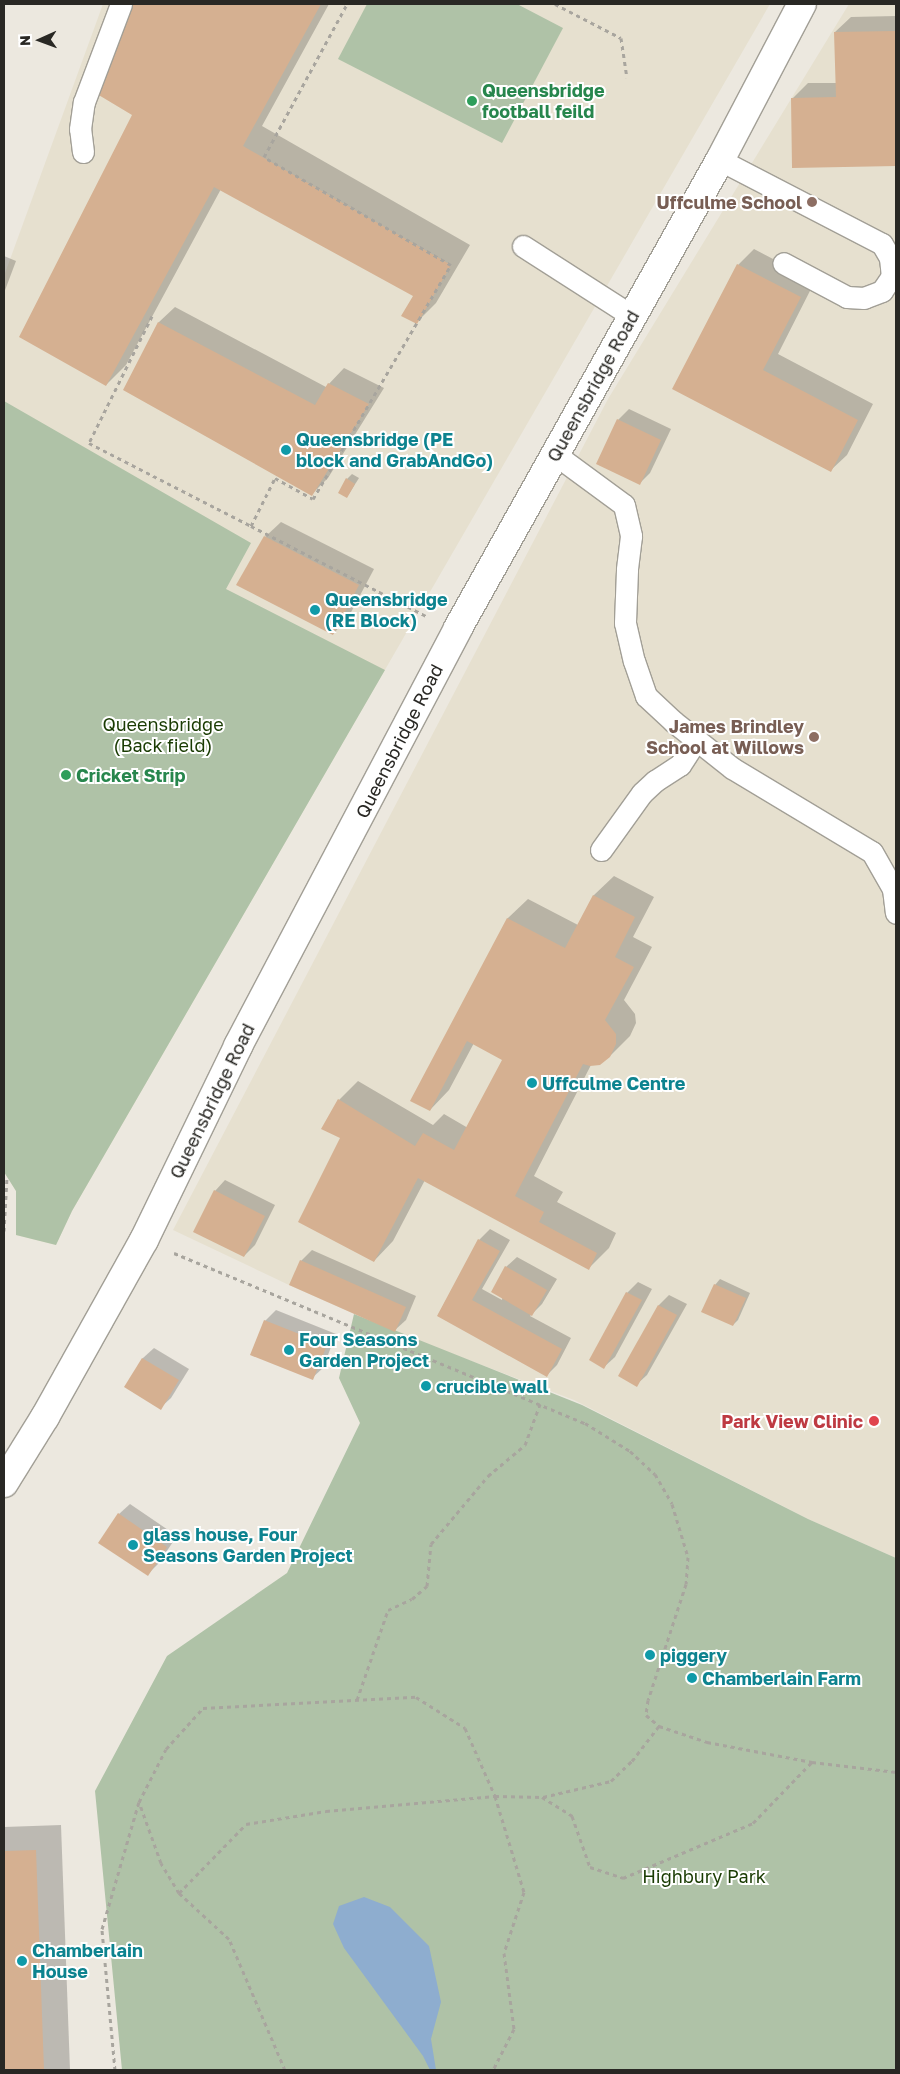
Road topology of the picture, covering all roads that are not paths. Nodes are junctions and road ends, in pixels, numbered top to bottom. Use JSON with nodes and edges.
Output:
{"nodes":[{"id":1,"x":121,"y":4,"type":"edge"},
{"id":2,"x":802,"y":4,"type":"edge"},
{"id":3,"x":83,"y":152,"type":"dead end"},
{"id":4,"x":720,"y":160,"type":"junction"},
{"id":5,"x":523,"y":246,"type":"dead end"},
{"id":6,"x":782,"y":263,"type":"dead end"},
{"id":7,"x":632,"y":316,"type":"junction"},
{"id":8,"x":556,"y":455,"type":"junction"},
{"id":9,"x":696,"y":740,"type":"junction"},
{"id":10,"x":601,"y":850,"type":"dead end"},
{"id":11,"x":896,"y":912,"type":"edge"},
{"id":12,"x":4,"y":1483,"type":"edge"}],
"edges":[{"from":1,"to":3,"type":"lane"},
{"from":2,"to":4,"type":"street","name":"Queensbridge Road"},
{"from":4,"to":6,"type":"lane"},
{"from":4,"to":7,"type":"street","name":"Queensbridge Road"},
{"from":5,"to":7,"type":"lane"},
{"from":7,"to":8,"type":"street","name":"Queensbridge Road"},
{"from":8,"to":9,"type":"lane"},
{"from":8,"to":12,"type":"street","name":"Queensbridge Road"},
{"from":9,"to":10,"type":"lane"},
{"from":9,"to":11,"type":"lane"}]}
